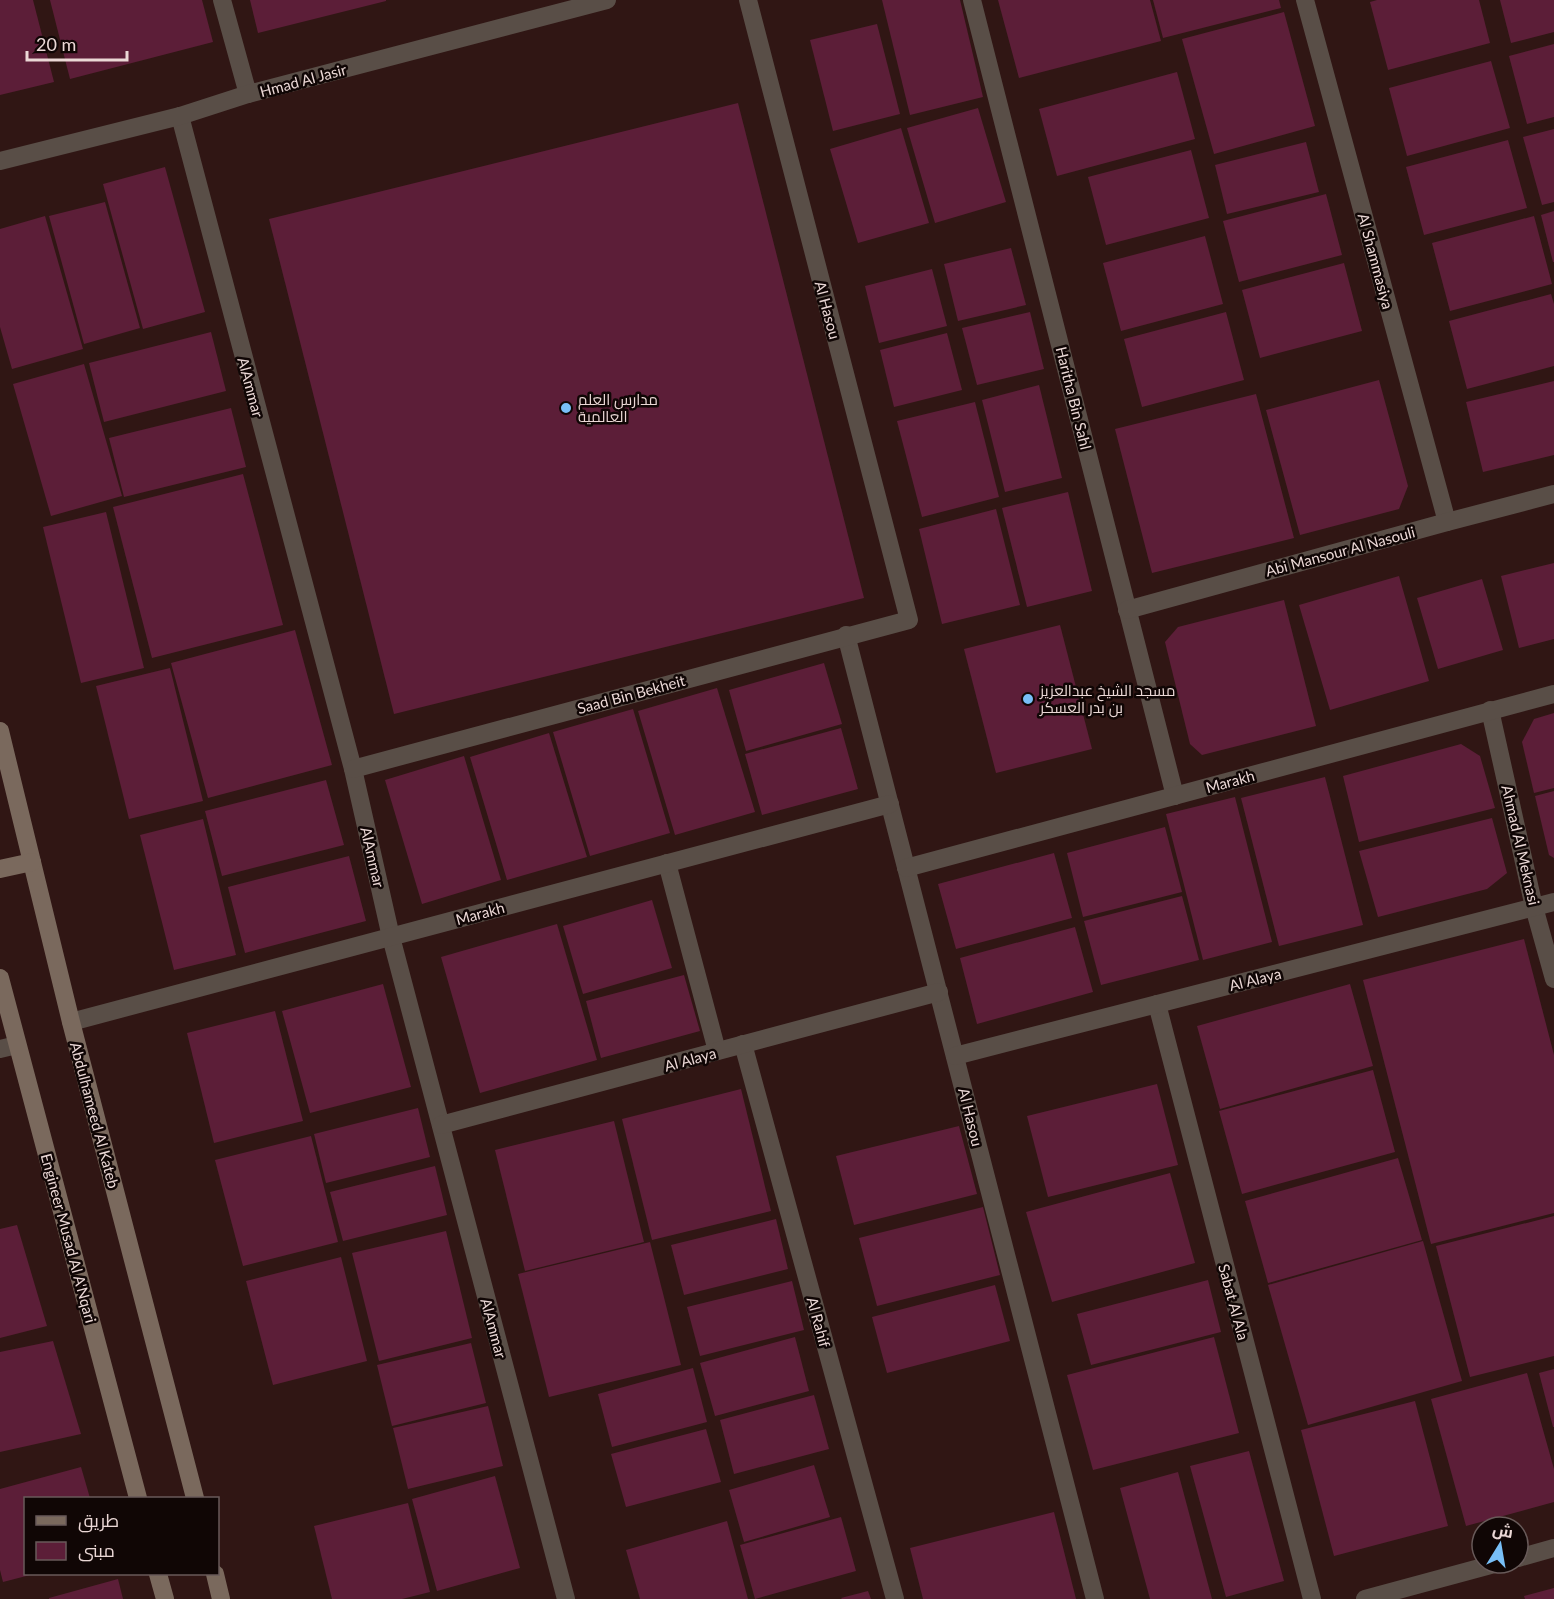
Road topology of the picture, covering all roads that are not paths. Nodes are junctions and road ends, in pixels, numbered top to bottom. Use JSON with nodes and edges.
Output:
{"nodes":[{"id":1,"x":222,"y":0,"type":"edge"},
{"id":2,"x":607,"y":0,"type":"edge"},
{"id":3,"x":748,"y":0,"type":"edge"},
{"id":4,"x":972,"y":0,"type":"edge"},
{"id":5,"x":1305,"y":0,"type":"edge"},
{"id":6,"x":543,"y":8,"type":"edge"},
{"id":7,"x":248,"y":94,"type":"junction"},
{"id":8,"x":180,"y":116,"type":"junction"},
{"id":9,"x":0,"y":161,"type":"edge"},
{"id":10,"x":1554,"y":494,"type":"edge"},
{"id":11,"x":1447,"y":522,"type":"junction"},
{"id":12,"x":1128,"y":610,"type":"junction"},
{"id":13,"x":909,"y":620,"type":"joint"},
{"id":14,"x":846,"y":635,"type":"junction"},
{"id":15,"x":1554,"y":694,"type":"edge"},
{"id":16,"x":1490,"y":710,"type":"junction"},
{"id":17,"x":0,"y":730,"type":"edge"},
{"id":18,"x":353,"y":769,"type":"junction"},
{"id":19,"x":1175,"y":796,"type":"junction"},
{"id":20,"x":890,"y":804,"type":"junction"},
{"id":21,"x":32,"y":862,"type":"junction"},
{"id":22,"x":667,"y":863,"type":"junction"},
{"id":23,"x":906,"y":868,"type":"junction"},
{"id":24,"x":0,"y":869,"type":"edge"},
{"id":25,"x":1554,"y":902,"type":"edge"},
{"id":26,"x":1534,"y":907,"type":"junction"},
{"id":27,"x":392,"y":937,"type":"junction"},
{"id":28,"x":0,"y":978,"type":"edge"},
{"id":29,"x":1554,"y":979,"type":"edge"},
{"id":30,"x":939,"y":992,"type":"junction"},
{"id":31,"x":1156,"y":1004,"type":"junction"},
{"id":32,"x":71,"y":1022,"type":"junction"},
{"id":33,"x":743,"y":1044,"type":"junction"},
{"id":34,"x":9,"y":1047,"type":"edge"},
{"id":35,"x":717,"y":1051,"type":"junction"},
{"id":36,"x":955,"y":1056,"type":"junction"},
{"id":37,"x":441,"y":1125,"type":"junction"},
{"id":38,"x":138,"y":1497,"type":"edge"},
{"id":39,"x":195,"y":1497,"type":"edge"},
{"id":40,"x":1554,"y":1548,"type":"edge"},
{"id":41,"x":1530,"y":1555,"type":"edge"},
{"id":42,"x":1470,"y":1571,"type":"edge"},
{"id":43,"x":158,"y":1575,"type":"edge"},
{"id":44,"x":214,"y":1575,"type":"edge"},
{"id":45,"x":165,"y":1599,"type":"edge"},
{"id":46,"x":221,"y":1599,"type":"edge"},
{"id":47,"x":566,"y":1599,"type":"edge"},
{"id":48,"x":895,"y":1599,"type":"edge"},
{"id":49,"x":1095,"y":1599,"type":"edge"},
{"id":50,"x":1312,"y":1599,"type":"edge"},
{"id":51,"x":1365,"y":1599,"type":"edge"}],
"edges":[{"from":1,"to":7,"type":"street"},
{"from":2,"to":6,"type":"street","name":"Hmad Al Jasir"},
{"from":3,"to":13,"type":"street","name":"Al Hasou"},
{"from":4,"to":12,"type":"street","name":"Haritha Bin Sahl"},
{"from":5,"to":11,"type":"street","name":"Al Shammasiya"},
{"from":6,"to":7,"type":"street","name":"Hmad Al Jasir"},
{"from":7,"to":8,"type":"street","name":"Hmad Al Jasir"},
{"from":8,"to":9,"type":"street","name":"Hmad Al Jasir"},
{"from":8,"to":18,"type":"street","name":"AlAmmar"},
{"from":10,"to":11,"type":"street","name":"Abi Mansour Al Nasouli"},
{"from":11,"to":12,"type":"street","name":"Abi Mansour Al Nasouli"},
{"from":12,"to":19,"type":"street","name":"Haritha Bin Sahl"},
{"from":13,"to":14,"type":"street","name":"Saad Bin Bekheit"},
{"from":14,"to":18,"type":"street","name":"Saad Bin Bekheit"},
{"from":14,"to":20,"type":"street","name":"Al Hasou"},
{"from":15,"to":16,"type":"street","name":"Marakh"},
{"from":16,"to":19,"type":"street","name":"Marakh"},
{"from":16,"to":26,"type":"street","name":"Ahmad Al Meknasi"},
{"from":17,"to":21,"type":"street","name":"Abdulhameed Al Kateb"},
{"from":18,"to":27,"type":"street","name":"AlAmmar"},
{"from":19,"to":23,"type":"street","name":"Marakh"},
{"from":20,"to":22,"type":"street","name":"Marakh"},
{"from":20,"to":23,"type":"street","name":"Al Hasou"},
{"from":21,"to":24,"type":"street"},
{"from":21,"to":32,"type":"street","name":"Abdulhameed Al Kateb"},
{"from":22,"to":27,"type":"street","name":"Marakh"},
{"from":22,"to":35,"type":"street"},
{"from":23,"to":30,"type":"street","name":"Al Hasou"},
{"from":25,"to":26,"type":"street","name":"Al Alaya"},
{"from":26,"to":29,"type":"street","name":"Ahmad Al Meknasi"},
{"from":26,"to":31,"type":"street","name":"Al Alaya"},
{"from":27,"to":32,"type":"street","name":"Marakh"},
{"from":27,"to":37,"type":"street","name":"AlAmmar"},
{"from":28,"to":34,"type":"street","name":"Engineer Musad Al A'Nqari"},
{"from":30,"to":33,"type":"street","name":"Al Alaya"},
{"from":30,"to":36,"type":"street","name":"Al Hasou"},
{"from":31,"to":36,"type":"street","name":"Al Alaya"},
{"from":31,"to":50,"type":"street","name":"Sabat Al Ala"},
{"from":32,"to":39,"type":"street","name":"Abdulhameed Al Kateb"},
{"from":33,"to":35,"type":"street","name":"Al Alaya"},
{"from":33,"to":48,"type":"street","name":"Al Rahif"},
{"from":34,"to":38,"type":"street","name":"Engineer Musad Al A'Nqari"},
{"from":35,"to":37,"type":"street","name":"Al Alaya"},
{"from":36,"to":49,"type":"street","name":"Al Hasou"},
{"from":37,"to":47,"type":"street","name":"AlAmmar"},
{"from":40,"to":41,"type":"street"},
{"from":42,"to":51,"type":"street"},
{"from":43,"to":45,"type":"street"},
{"from":44,"to":46,"type":"street"}]}
